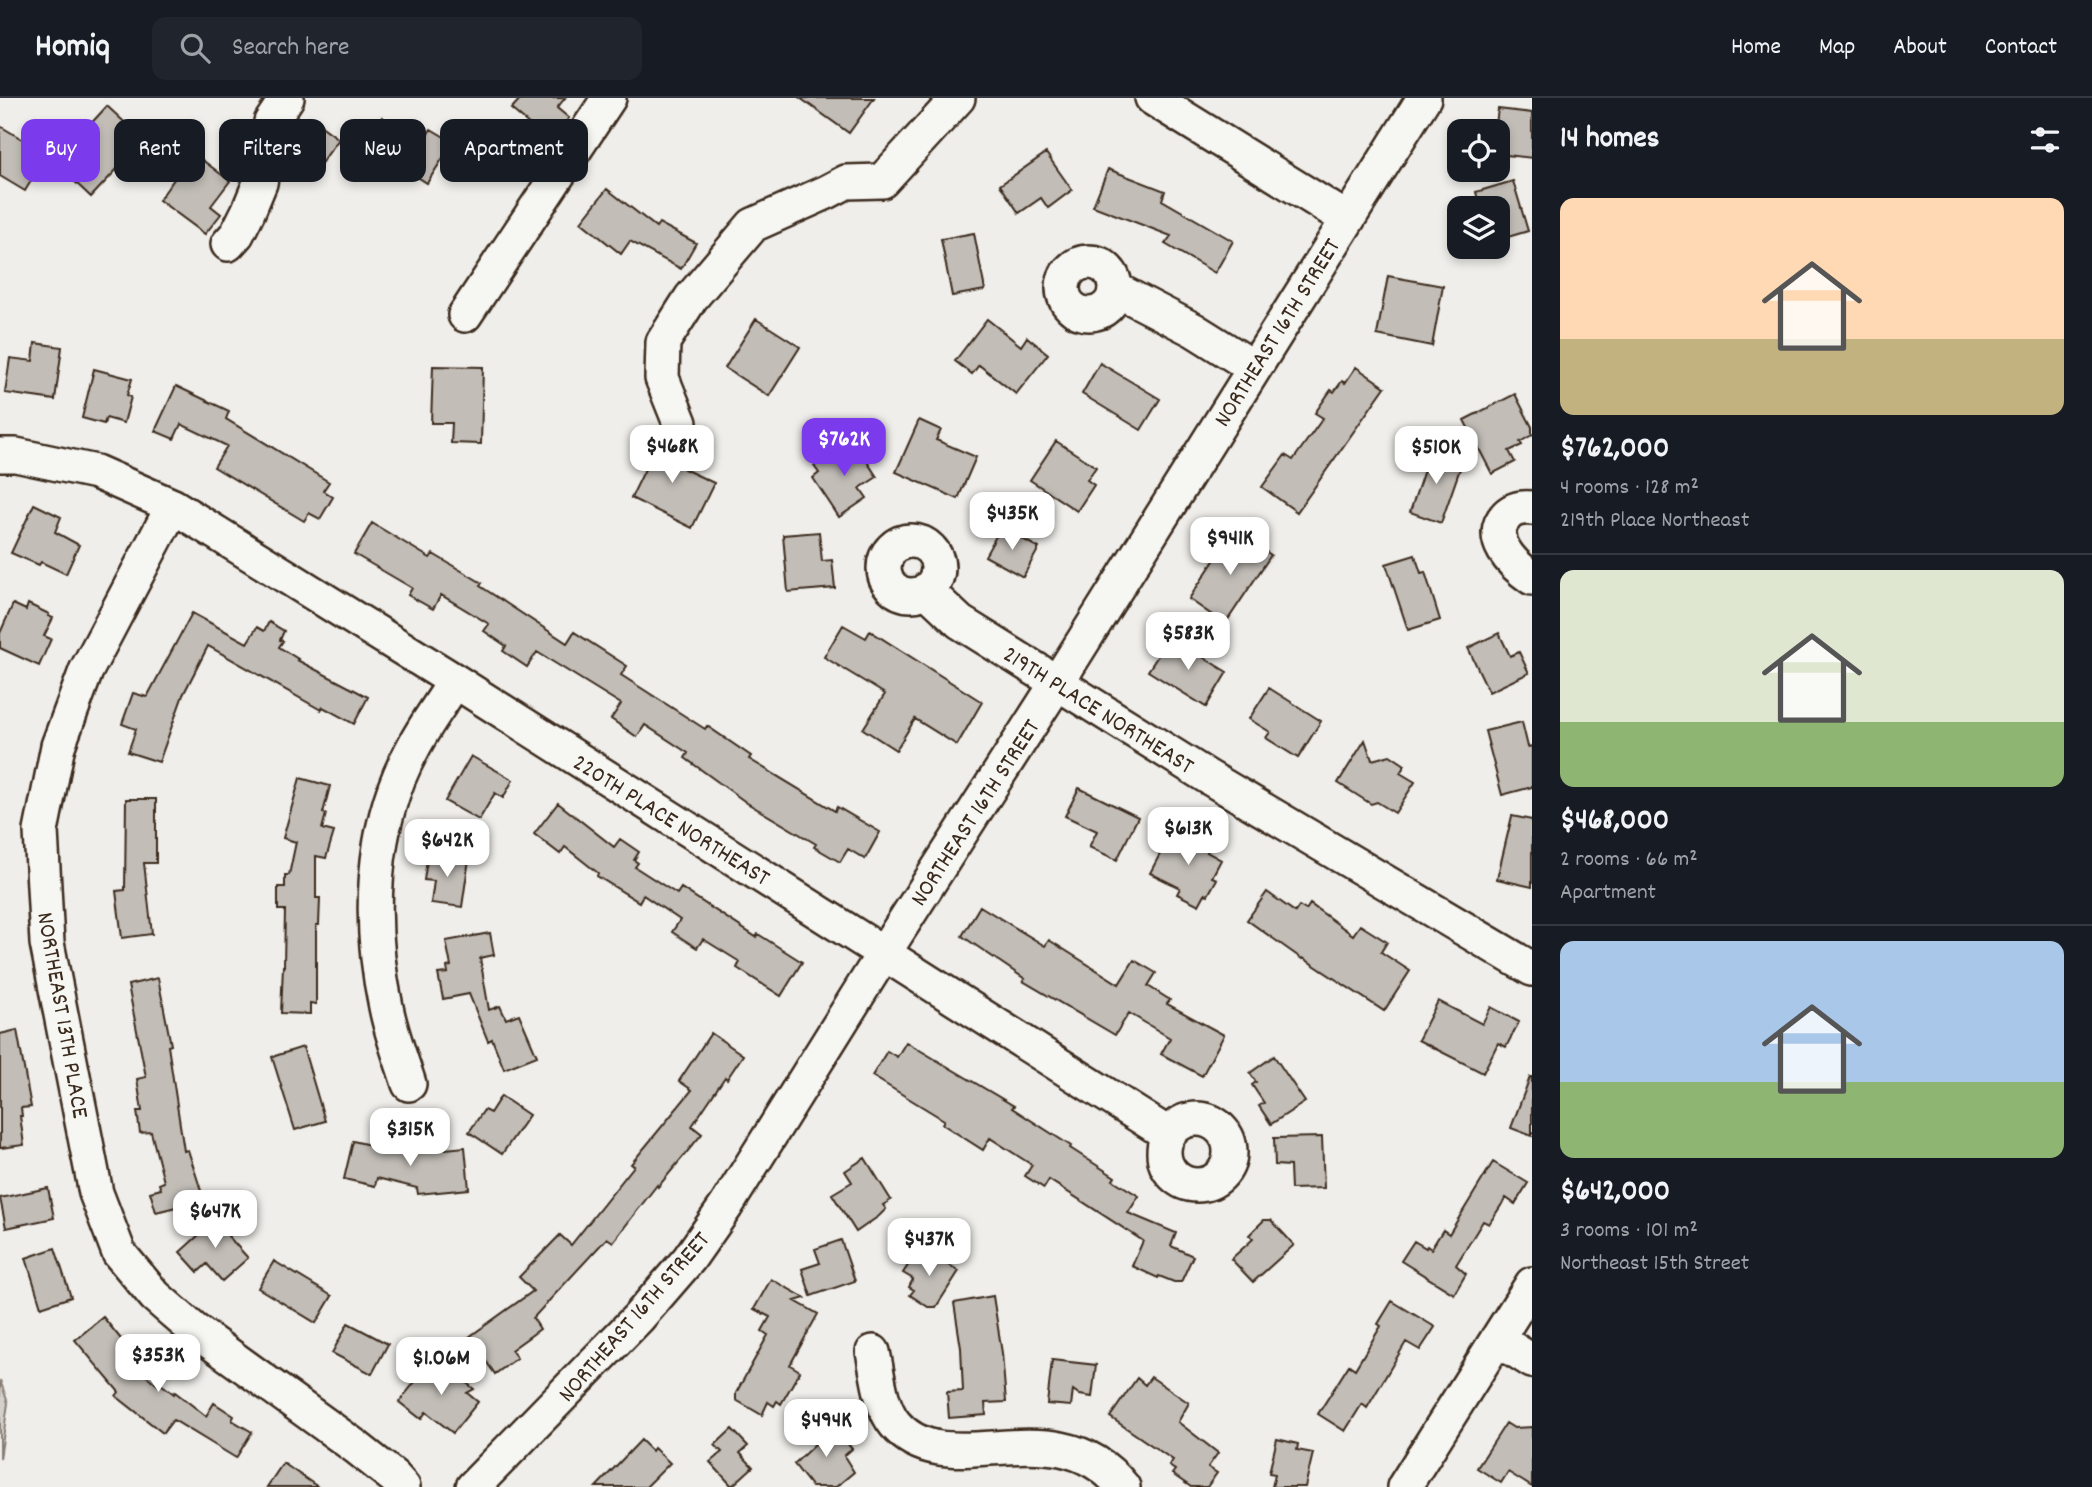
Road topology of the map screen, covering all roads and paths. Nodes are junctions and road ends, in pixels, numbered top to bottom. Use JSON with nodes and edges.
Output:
{"nodes":[{"id":1,"x":287,"y":98,"type":"edge"},
{"id":2,"x":609,"y":98,"type":"edge"},
{"id":3,"x":958,"y":98,"type":"edge"},
{"id":4,"x":1152,"y":98,"type":"edge"},
{"id":5,"x":1424,"y":98,"type":"edge"},
{"id":6,"x":1347,"y":219,"type":"junction"},
{"id":7,"x":228,"y":244,"type":"dead end"},
{"id":8,"x":1115,"y":289,"type":"dead end"},
{"id":9,"x":466,"y":315,"type":"dead end"},
{"id":10,"x":1253,"y":368,"type":"junction"},
{"id":11,"x":680,"y":424,"type":"dead end"},
{"id":12,"x":0,"y":455,"type":"edge"},
{"id":13,"x":173,"y":506,"type":"junction"},
{"id":14,"x":1532,"y":508,"type":"edge"},
{"id":15,"x":1532,"y":578,"type":"edge"},
{"id":16,"x":926,"y":590,"type":"dead end"},
{"id":17,"x":455,"y":681,"type":"junction"},
{"id":18,"x":1057,"y":683,"type":"junction"},
{"id":19,"x":884,"y":953,"type":"junction"},
{"id":20,"x":1532,"y":969,"type":"edge"},
{"id":21,"x":409,"y":1084,"type":"dead end"},
{"id":22,"x":1168,"y":1134,"type":"dead end"},
{"id":23,"x":1532,"y":1284,"type":"edge"},
{"id":24,"x":1497,"y":1339,"type":"junction"},
{"id":25,"x":873,"y":1352,"type":"dead end"},
{"id":26,"x":1532,"y":1361,"type":"edge"},
{"id":27,"x":403,"y":1487,"type":"edge"},
{"id":28,"x":473,"y":1487,"type":"edge"},
{"id":29,"x":1123,"y":1487,"type":"edge"},
{"id":30,"x":1404,"y":1487,"type":"edge"}],
"edges":[{"from":1,"to":7,"type":"street"},
{"from":2,"to":9,"type":"street"},
{"from":3,"to":11,"type":"street"},
{"from":4,"to":6,"type":"street"},
{"from":5,"to":6,"type":"street","name":"NORTHEAST 16TH STREET"},
{"from":6,"to":10,"type":"street","name":"NORTHEAST 16TH STREET"},
{"from":8,"to":10,"type":"street"},
{"from":10,"to":18,"type":"street","name":"NORTHEAST 16TH STREET"},
{"from":12,"to":13,"type":"street","name":"220TH PLACE NORTHEAST"},
{"from":13,"to":17,"type":"street","name":"220TH PLACE NORTHEAST"},
{"from":13,"to":27,"type":"street","name":"NORTHEAST 13TH PLACE"},
{"from":14,"to":15,"type":"street"},
{"from":16,"to":18,"type":"street","name":"219TH PLACE NORTHEAST"},
{"from":17,"to":19,"type":"street","name":"220TH PLACE NORTHEAST"},
{"from":17,"to":21,"type":"street"},
{"from":18,"to":19,"type":"street","name":"NORTHEAST 16TH STREET"},
{"from":18,"to":20,"type":"street","name":"219TH PLACE NORTHEAST"},
{"from":19,"to":22,"type":"street","name":"220TH PLACE NORTHEAST"},
{"from":19,"to":28,"type":"street","name":"NORTHEAST 16TH STREET"},
{"from":23,"to":24,"type":"street"},
{"from":24,"to":26,"type":"street"},
{"from":24,"to":30,"type":"street"},
{"from":25,"to":29,"type":"street"}]}
